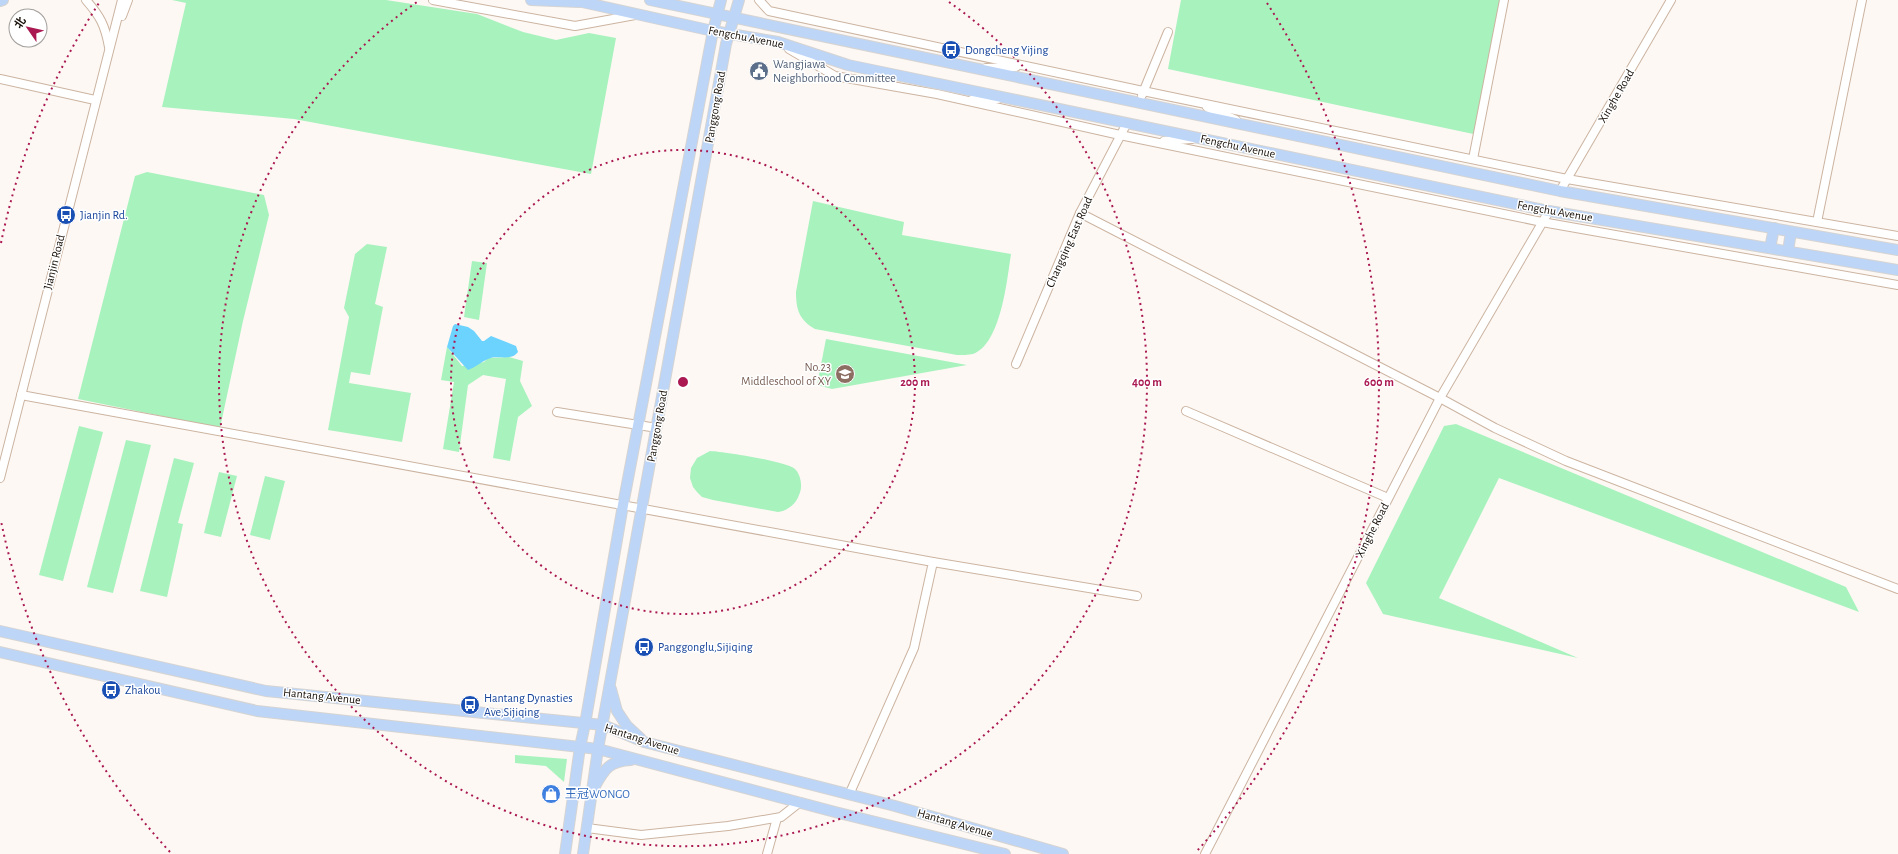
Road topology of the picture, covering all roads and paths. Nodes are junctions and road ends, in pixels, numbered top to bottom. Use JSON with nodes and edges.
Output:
{"nodes":[{"id":1,"x":86,"y":0,"type":"edge"},
{"id":2,"x":122,"y":0,"type":"edge"},
{"id":3,"x":128,"y":0,"type":"edge"},
{"id":4,"x":433,"y":0,"type":"edge"},
{"id":5,"x":531,"y":0,"type":"edge"},
{"id":6,"x":650,"y":0,"type":"edge"},
{"id":7,"x":721,"y":0,"type":"edge"},
{"id":8,"x":739,"y":0,"type":"edge"},
{"id":9,"x":759,"y":0,"type":"edge"},
{"id":10,"x":1504,"y":0,"type":"edge"},
{"id":11,"x":1671,"y":0,"type":"edge"},
{"id":12,"x":1862,"y":0,"type":"edge"},
{"id":13,"x":578,"y":1,"type":"edge"},
{"id":14,"x":717,"y":13,"type":"junction"},
{"id":15,"x":637,"y":14,"type":"junction"},
{"id":16,"x":734,"y":17,"type":"junction"},
{"id":17,"x":713,"y":31,"type":"junction"},
{"id":18,"x":1168,"y":32,"type":"dead end"},
{"id":19,"x":729,"y":34,"type":"junction"},
{"id":20,"x":778,"y":42,"type":"junction"},
{"id":21,"x":109,"y":49,"type":"junction"},
{"id":22,"x":1027,"y":66,"type":"junction"},
{"id":23,"x":975,"y":68,"type":"junction"},
{"id":24,"x":0,"y":80,"type":"edge"},
{"id":25,"x":1143,"y":91,"type":"junction"},
{"id":26,"x":1011,"y":99,"type":"junction"},
{"id":27,"x":95,"y":100,"type":"junction"},
{"id":28,"x":957,"y":100,"type":"junction"},
{"id":29,"x":1195,"y":101,"type":"junction"},
{"id":30,"x":1138,"y":104,"type":"junction"},
{"id":31,"x":1127,"y":123,"type":"junction"},
{"id":32,"x":1250,"y":127,"type":"junction"},
{"id":33,"x":1120,"y":135,"type":"junction"},
{"id":34,"x":1202,"y":139,"type":"junction"},
{"id":35,"x":1151,"y":142,"type":"junction"},
{"id":36,"x":1473,"y":159,"type":"junction"},
{"id":37,"x":1568,"y":179,"type":"junction"},
{"id":38,"x":1560,"y":191,"type":"junction"},
{"id":39,"x":1549,"y":211,"type":"junction"},
{"id":40,"x":1080,"y":213,"type":"junction"},
{"id":41,"x":1542,"y":222,"type":"junction"},
{"id":42,"x":1817,"y":222,"type":"junction"},
{"id":43,"x":1774,"y":228,"type":"junction"},
{"id":44,"x":1791,"y":232,"type":"junction"},
{"id":45,"x":1898,"y":236,"type":"edge"},
{"id":46,"x":1770,"y":248,"type":"junction"},
{"id":47,"x":1898,"y":250,"type":"edge"},
{"id":48,"x":1788,"y":251,"type":"junction"},
{"id":49,"x":1898,"y":270,"type":"edge"},
{"id":50,"x":1898,"y":285,"type":"edge"},
{"id":51,"x":1016,"y":364,"type":"dead end"},
{"id":52,"x":21,"y":394,"type":"junction"},
{"id":53,"x":1440,"y":398,"type":"junction"},
{"id":54,"x":557,"y":412,"type":"dead end"},
{"id":55,"x":1186,"y":412,"type":"dead end"},
{"id":56,"x":639,"y":425,"type":"junction"},
{"id":57,"x":657,"y":428,"type":"junction"},
{"id":58,"x":0,"y":478,"type":"edge"},
{"id":59,"x":1388,"y":498,"type":"junction"},
{"id":60,"x":624,"y":505,"type":"junction"},
{"id":61,"x":642,"y":509,"type":"junction"},
{"id":62,"x":933,"y":562,"type":"junction"},
{"id":63,"x":1898,"y":589,"type":"edge"},
{"id":64,"x":1137,"y":596,"type":"dead end"},
{"id":65,"x":0,"y":631,"type":"edge"},
{"id":66,"x":0,"y":652,"type":"edge"},
{"id":67,"x":610,"y":686,"type":"junction"},
{"id":68,"x":589,"y":701,"type":"junction"},
{"id":69,"x":566,"y":722,"type":"junction"},
{"id":70,"x":585,"y":724,"type":"junction"},
{"id":71,"x":602,"y":725,"type":"junction"},
{"id":72,"x":644,"y":742,"type":"junction"},
{"id":73,"x":561,"y":745,"type":"junction"},
{"id":74,"x":580,"y":747,"type":"junction"},
{"id":75,"x":598,"y":749,"type":"junction"},
{"id":76,"x":641,"y":760,"type":"junction"},
{"id":77,"x":576,"y":776,"type":"junction"},
{"id":78,"x":592,"y":793,"type":"junction"},
{"id":79,"x":849,"y":795,"type":"junction"},
{"id":80,"x":800,"y":802,"type":"junction"},
{"id":81,"x":777,"y":818,"type":"junction"},
{"id":82,"x":587,"y":828,"type":"junction"},
{"id":83,"x":565,"y":854,"type":"edge"},
{"id":84,"x":583,"y":854,"type":"edge"},
{"id":85,"x":767,"y":854,"type":"edge"},
{"id":86,"x":1006,"y":854,"type":"edge"},
{"id":87,"x":1063,"y":854,"type":"edge"},
{"id":88,"x":1205,"y":854,"type":"edge"}],
"edges":[{"from":1,"to":21,"type":"street"},
{"from":2,"to":21,"type":"street","name":"Jianjin Road"},
{"from":3,"to":21,"type":"street"},
{"from":4,"to":15,"type":"street"},
{"from":5,"to":13,"type":"main road","name":"Fengchu Avenue"},
{"from":6,"to":14,"type":"main road","name":"Fengchu Avenue"},
{"from":7,"to":14,"type":"main road","name":"Panggong Road"},
{"from":8,"to":16,"type":"main road","name":"Panggong Road"},
{"from":9,"to":22,"type":"street"},
{"from":10,"to":36,"type":"street"},
{"from":11,"to":37,"type":"street","name":"Xinghe Road"},
{"from":12,"to":42,"type":"street"},
{"from":13,"to":15,"type":"main road","name":"Fengchu Avenue"},
{"from":14,"to":16,"type":"main road","name":"Fengchu Avenue"},
{"from":14,"to":17,"type":"main road","name":"Panggong Road"},
{"from":15,"to":17,"type":"main road","name":"Fengchu Avenue"},
{"from":16,"to":19,"type":"main road","name":"Panggong Road"},
{"from":16,"to":23,"type":"main road","name":"Fengchu Avenue"},
{"from":17,"to":19,"type":"main road","name":"Fengchu Avenue"},
{"from":17,"to":56,"type":"main road","name":"Panggong Road"},
{"from":18,"to":25,"type":"street"},
{"from":19,"to":20,"type":"main road","name":"Fengchu Avenue"},
{"from":19,"to":57,"type":"main road","name":"Panggong Road"},
{"from":20,"to":26,"type":"main road","name":"Fengchu Avenue"},
{"from":20,"to":28,"type":"street"},
{"from":21,"to":27,"type":"street","name":"Jianjin Road"},
{"from":22,"to":23,"type":"street"},
{"from":22,"to":25,"type":"street"},
{"from":23,"to":30,"type":"main road","name":"Fengchu Avenue"},
{"from":24,"to":27,"type":"street"},
{"from":25,"to":29,"type":"street"},
{"from":25,"to":30,"type":"street"},
{"from":26,"to":28,"type":"street"},
{"from":26,"to":31,"type":"main road","name":"Fengchu Avenue"},
{"from":27,"to":52,"type":"street","name":"Jianjin Road"},
{"from":28,"to":33,"type":"street"},
{"from":29,"to":32,"type":"street"},
{"from":29,"to":36,"type":"street"},
{"from":30,"to":32,"type":"main road","name":"Fengchu Avenue"},
{"from":31,"to":33,"type":"street","name":"Changqing East Road"},
{"from":31,"to":34,"type":"main road","name":"Fengchu Avenue"},
{"from":32,"to":38,"type":"main road","name":"Fengchu Avenue"},
{"from":33,"to":35,"type":"street"},
{"from":33,"to":40,"type":"street","name":"Changqing East Road"},
{"from":34,"to":35,"type":"street"},
{"from":34,"to":39,"type":"main road","name":"Fengchu Avenue"},
{"from":35,"to":41,"type":"street"},
{"from":36,"to":37,"type":"street"},
{"from":37,"to":38,"type":"street","name":"Xinghe Road"},
{"from":37,"to":42,"type":"street"},
{"from":38,"to":43,"type":"main road","name":"Fengchu Avenue"},
{"from":39,"to":41,"type":"street","name":"Xinghe Road"},
{"from":39,"to":46,"type":"main road","name":"Fengchu Avenue"},
{"from":40,"to":51,"type":"street","name":"Changqing East Road"},
{"from":40,"to":53,"type":"street"},
{"from":41,"to":50,"type":"street"},
{"from":41,"to":53,"type":"street","name":"Xinghe Road"},
{"from":42,"to":45,"type":"street"},
{"from":43,"to":44,"type":"main road","name":"Fengchu Avenue"},
{"from":43,"to":46,"type":"main road"},
{"from":44,"to":47,"type":"main road","name":"Fengchu Avenue"},
{"from":44,"to":48,"type":"main road"},
{"from":46,"to":48,"type":"main road","name":"Fengchu Avenue"},
{"from":48,"to":49,"type":"main road","name":"Fengchu Avenue"},
{"from":52,"to":58,"type":"street","name":"Jianjin Road"},
{"from":52,"to":60,"type":"street"},
{"from":53,"to":59,"type":"street","name":"Xinghe Road"},
{"from":53,"to":63,"type":"street"},
{"from":54,"to":56,"type":"street"},
{"from":55,"to":59,"type":"street"},
{"from":56,"to":57,"type":"street"},
{"from":56,"to":60,"type":"main road","name":"Panggong Road"},
{"from":57,"to":61,"type":"main road","name":"Panggong Road"},
{"from":59,"to":88,"type":"street","name":"Xinghe Road"},
{"from":60,"to":61,"type":"street"},
{"from":60,"to":68,"type":"main road","name":"Panggong Road"},
{"from":61,"to":62,"type":"street"},
{"from":61,"to":67,"type":"main road","name":"Panggong Road"},
{"from":62,"to":64,"type":"street"},
{"from":62,"to":79,"type":"street"},
{"from":65,"to":69,"type":"main road","name":"Hantang Avenue"},
{"from":66,"to":73,"type":"main road","name":"Hantang Avenue"},
{"from":67,"to":71,"type":"main road","name":"Panggong Road"},
{"from":67,"to":72,"type":"main road"},
{"from":68,"to":69,"type":"main road"},
{"from":68,"to":70,"type":"main road","name":"Panggong Road"},
{"from":69,"to":70,"type":"main road","name":"Hantang Avenue"},
{"from":70,"to":71,"type":"main road","name":"Hantang Avenue"},
{"from":70,"to":74,"type":"main road","name":"Panggong Road"},
{"from":71,"to":72,"type":"main road","name":"Hantang Avenue"},
{"from":71,"to":75,"type":"main road","name":"Panggong Road"},
{"from":72,"to":79,"type":"main road","name":"Hantang Avenue"},
{"from":73,"to":74,"type":"main road","name":"Hantang Avenue"},
{"from":73,"to":77,"type":"main road"},
{"from":74,"to":75,"type":"main road","name":"Hantang Avenue"},
{"from":74,"to":77,"type":"main road","name":"Panggong Road"},
{"from":75,"to":76,"type":"main road","name":"Hantang Avenue"},
{"from":75,"to":78,"type":"main road","name":"Panggong Road"},
{"from":76,"to":78,"type":"main road"},
{"from":76,"to":80,"type":"main road","name":"Hantang Avenue"},
{"from":77,"to":83,"type":"main road","name":"Panggong Road"},
{"from":78,"to":82,"type":"main road","name":"Panggong Road"},
{"from":79,"to":87,"type":"main road","name":"Hantang Avenue"},
{"from":80,"to":81,"type":"street"},
{"from":80,"to":86,"type":"main road","name":"Hantang Avenue"},
{"from":81,"to":82,"type":"street"},
{"from":81,"to":85,"type":"street"},
{"from":82,"to":84,"type":"main road","name":"Panggong Road"}]}
